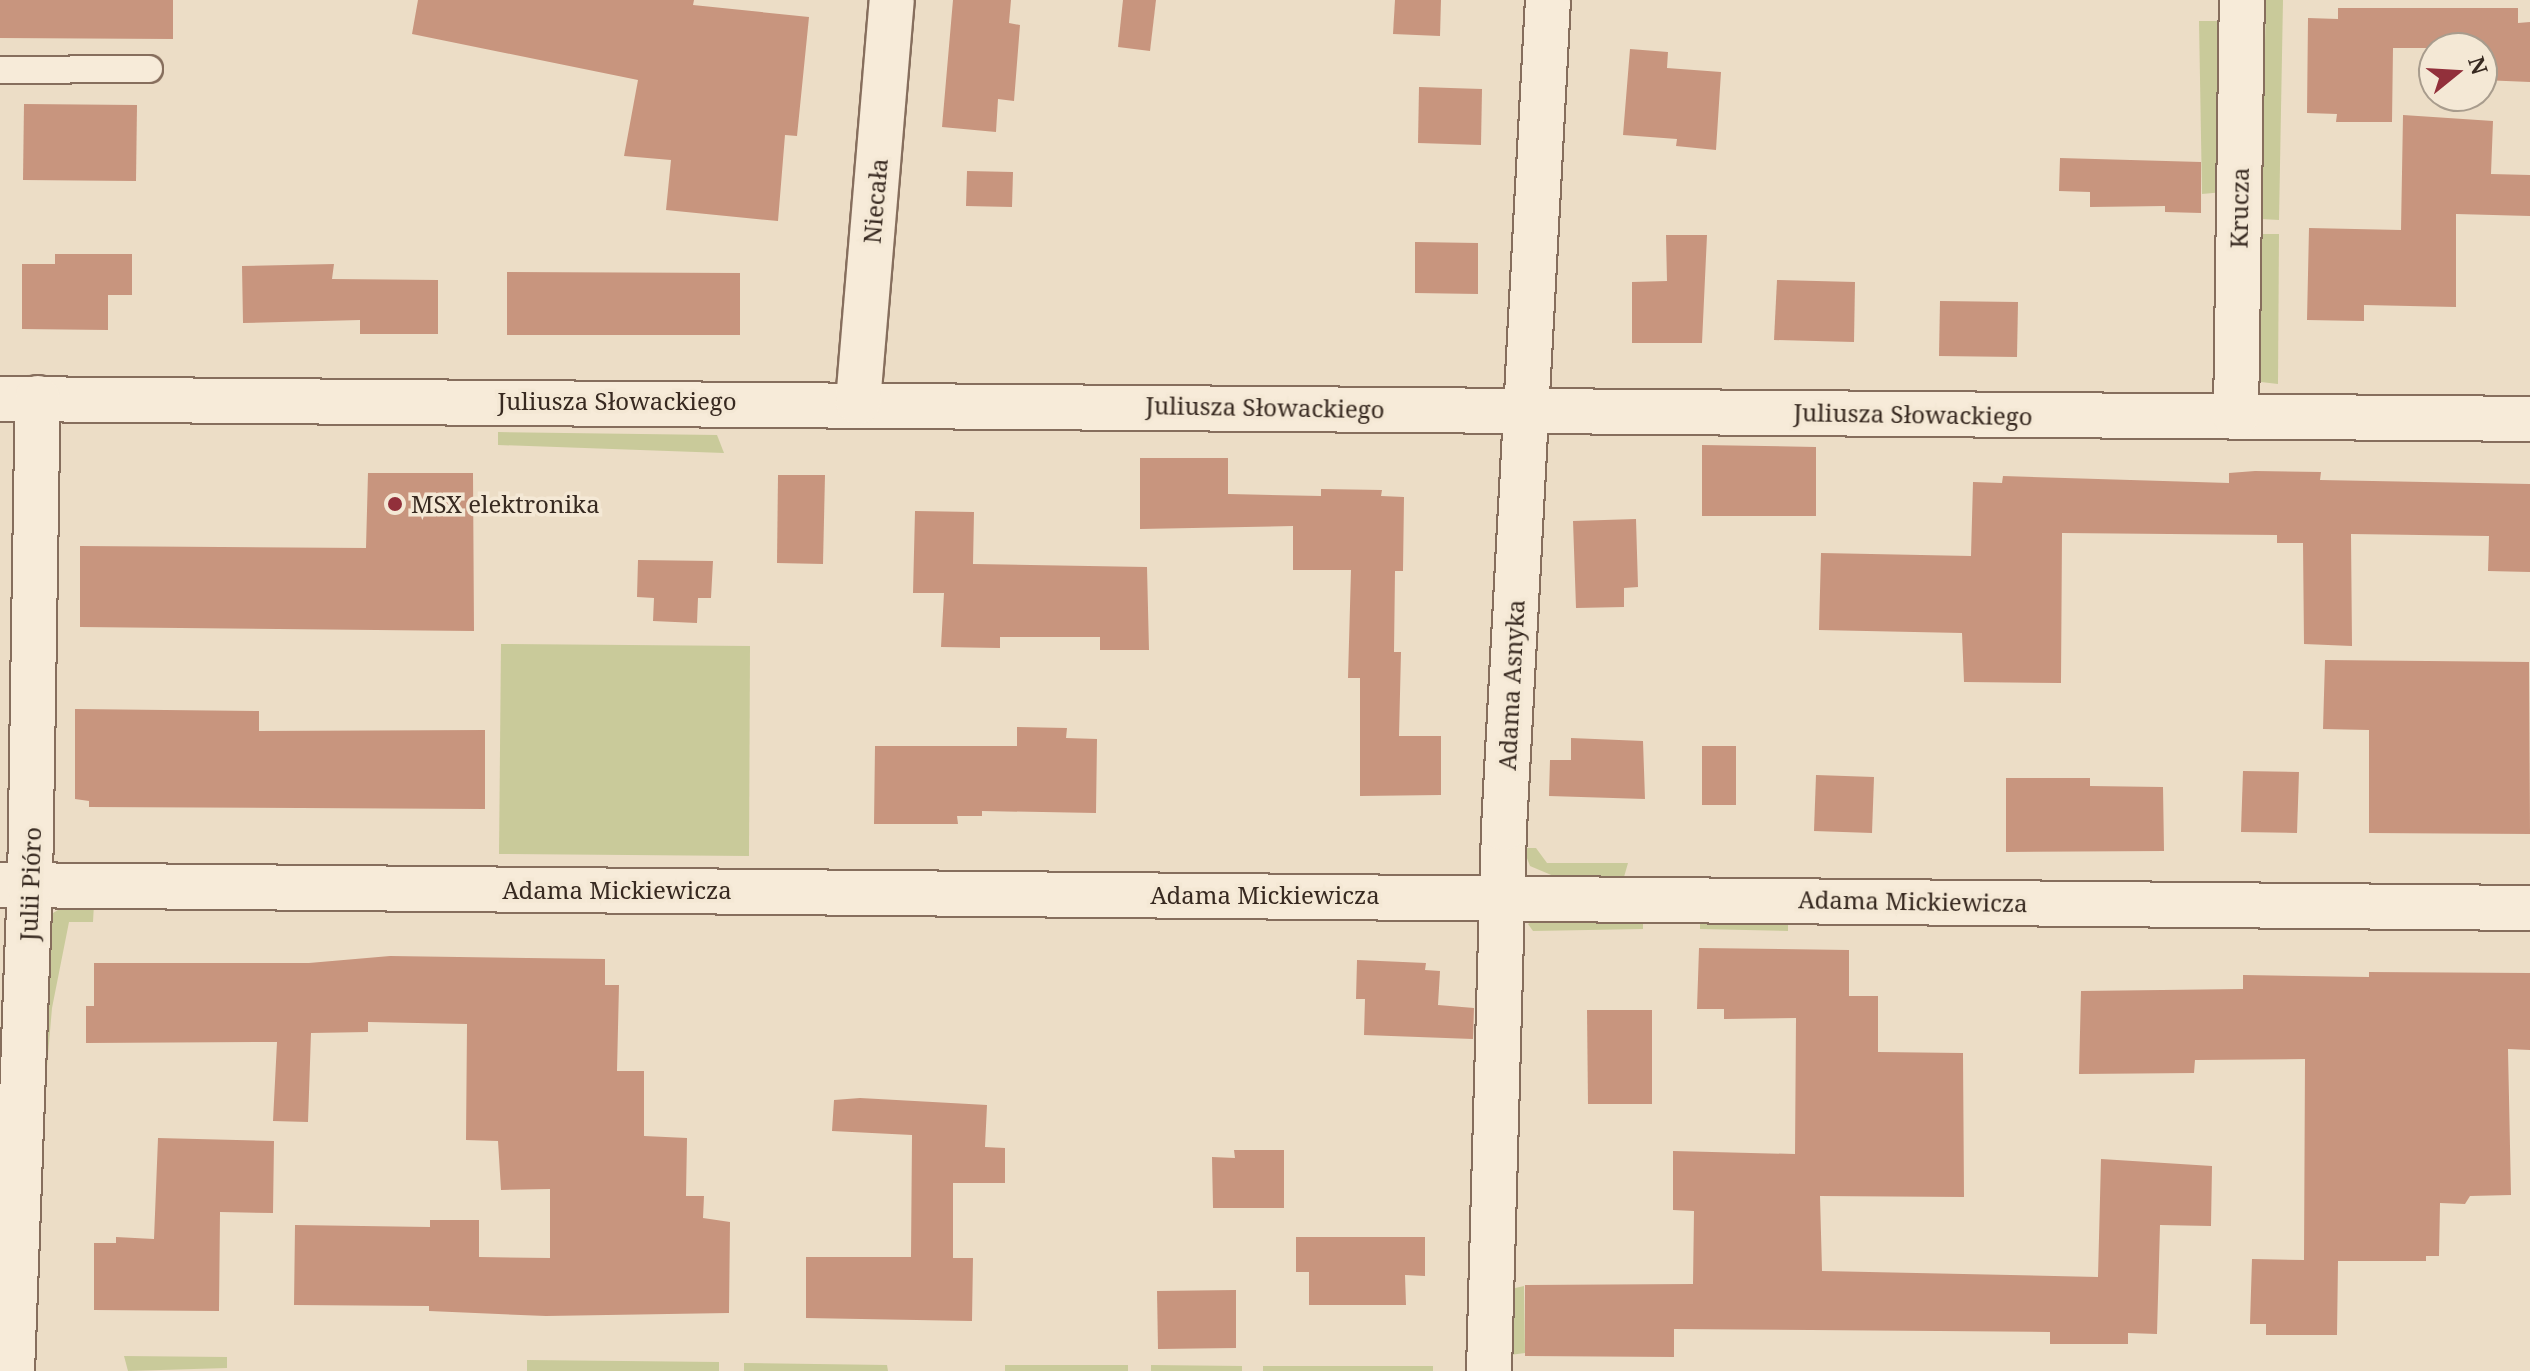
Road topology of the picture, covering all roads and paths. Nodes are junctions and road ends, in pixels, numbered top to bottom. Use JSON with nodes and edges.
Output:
{"nodes":[{"id":1,"x":892,"y":0,"type":"edge"},
{"id":2,"x":1548,"y":0,"type":"edge"},
{"id":3,"x":2242,"y":0,"type":"edge"},
{"id":4,"x":149,"y":69,"type":"dead end"},
{"id":5,"x":0,"y":70,"type":"edge"},
{"id":6,"x":19,"y":398,"type":"edge"},
{"id":7,"x":858,"y":402,"type":"junction"},
{"id":8,"x":1524,"y":410,"type":"junction"},
{"id":9,"x":2236,"y":417,"type":"junction"},
{"id":10,"x":2530,"y":419,"type":"edge"},
{"id":11,"x":15,"y":886,"type":"edge"},
{"id":12,"x":1502,"y":896,"type":"junction"},
{"id":13,"x":2530,"y":908,"type":"edge"},
{"id":14,"x":12,"y":1371,"type":"edge"},
{"id":15,"x":1489,"y":1371,"type":"edge"}],
"edges":[{"from":1,"to":7,"type":"street","name":"Niecała"},
{"from":2,"to":8,"type":"street","name":"Adama Asnyka"},
{"from":3,"to":9,"type":"street","name":"Krucza"},
{"from":4,"to":5,"type":"lane"},
{"from":6,"to":7,"type":"street","name":"Juliusza Słowackiego"},
{"from":6,"to":11,"type":"street","name":"Julii Pióro"},
{"from":7,"to":8,"type":"street","name":"Juliusza Słowackiego"},
{"from":8,"to":9,"type":"street","name":"Juliusza Słowackiego"},
{"from":8,"to":12,"type":"street","name":"Adama Asnyka"},
{"from":9,"to":10,"type":"street","name":"Juliusza Słowackiego"},
{"from":11,"to":12,"type":"street","name":"Adama Mickiewicza"},
{"from":11,"to":14,"type":"street","name":"Julii Pióro"},
{"from":12,"to":13,"type":"street","name":"Adama Mickiewicza"},
{"from":12,"to":15,"type":"street","name":"Adama Asnyka"}]}
